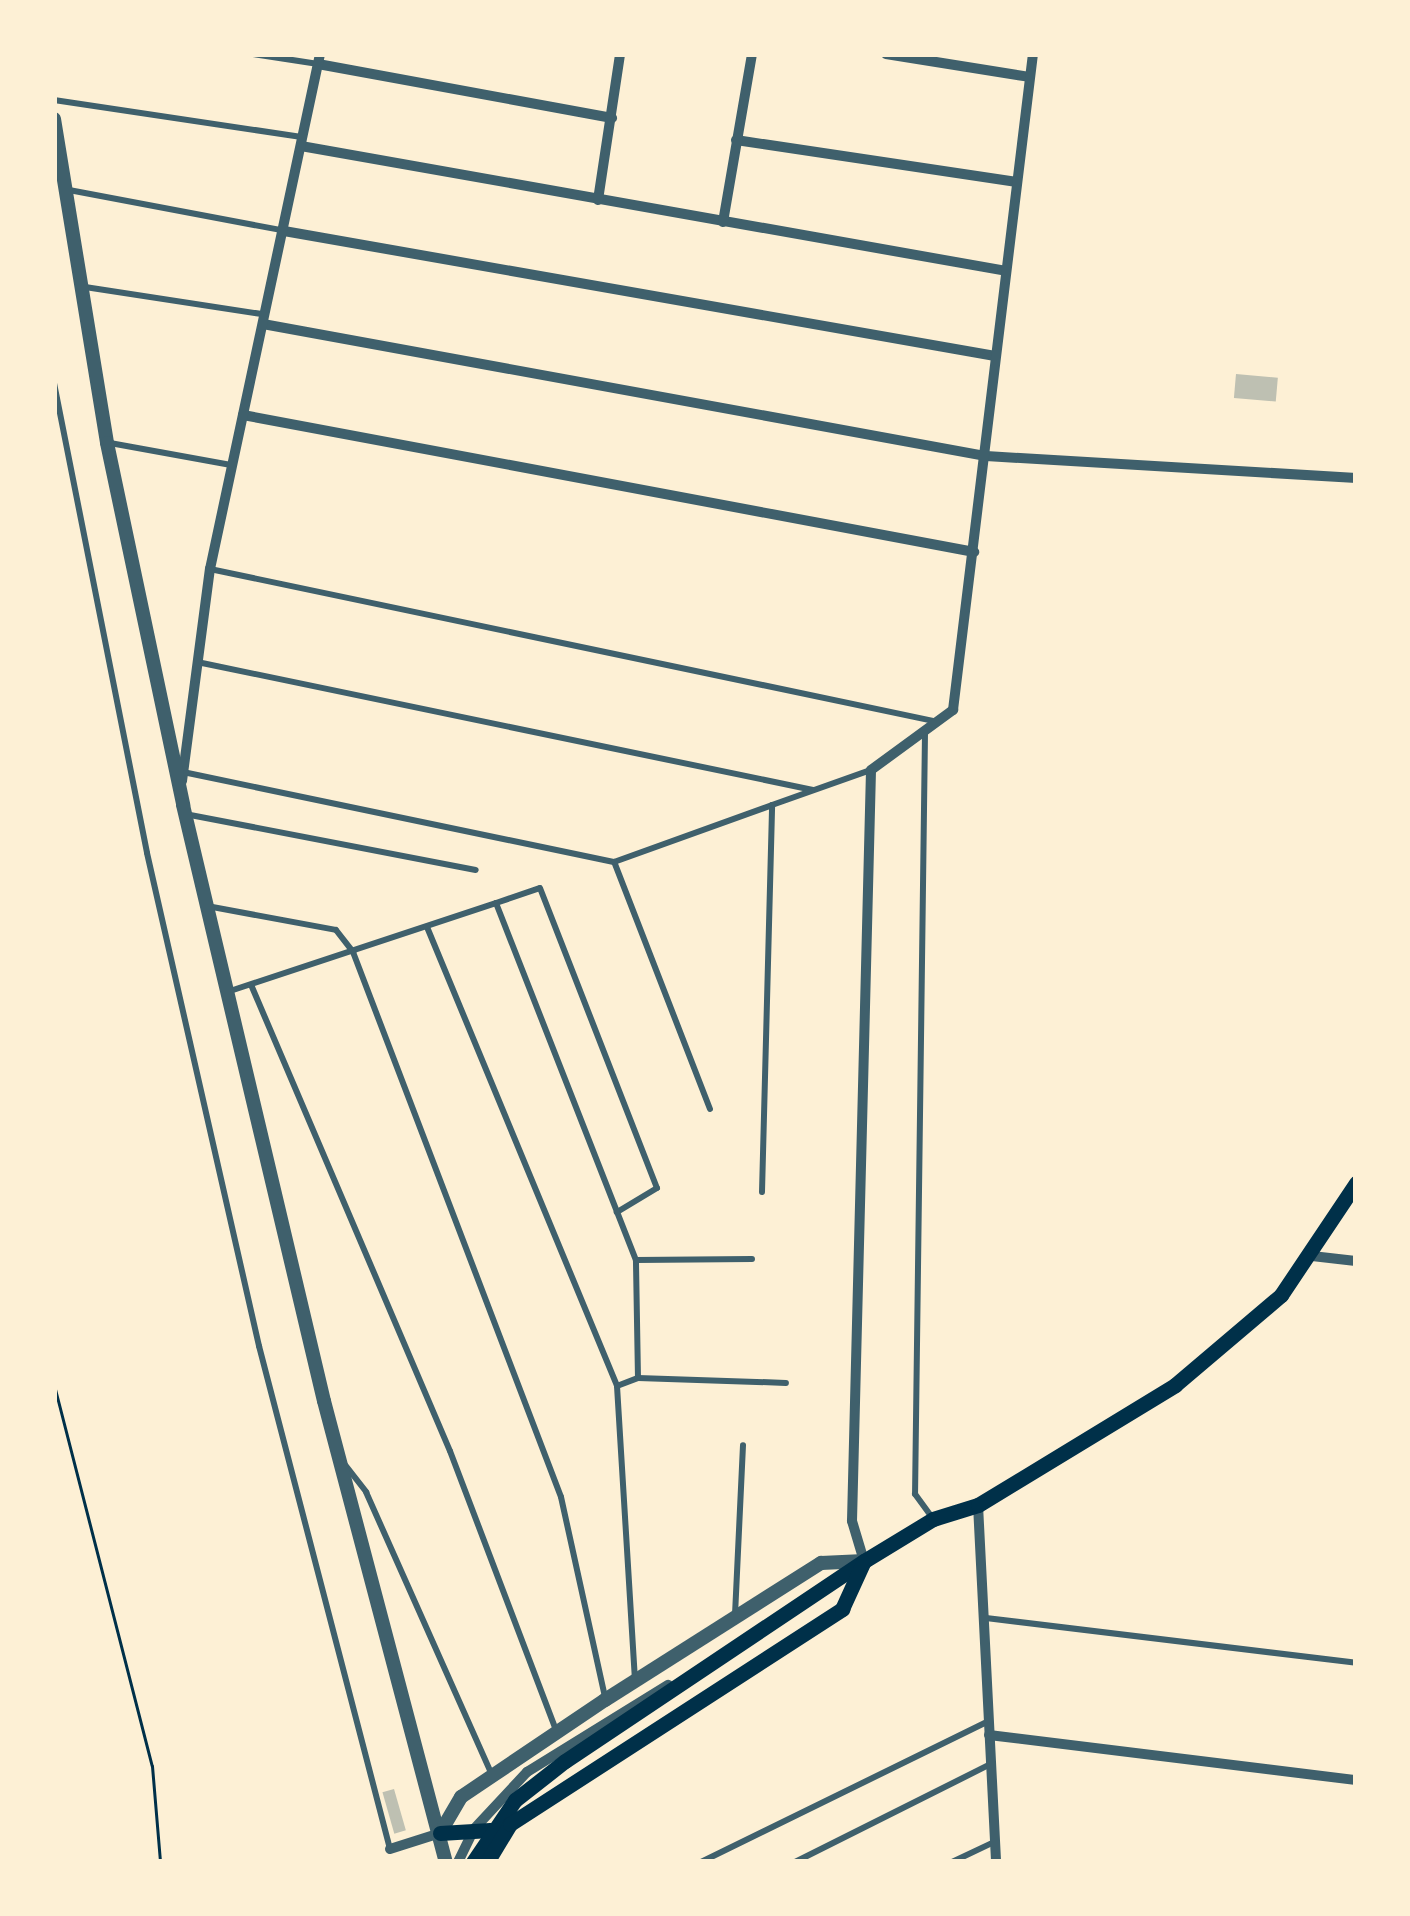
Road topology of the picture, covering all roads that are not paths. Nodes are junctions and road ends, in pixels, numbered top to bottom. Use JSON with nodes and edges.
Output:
{"nodes":[{"id":1,"x":253,"y":54,"type":"edge"},
{"id":2,"x":620,"y":54,"type":"edge"},
{"id":3,"x":752,"y":54,"type":"edge"},
{"id":4,"x":886,"y":54,"type":"edge"},
{"id":5,"x":1033,"y":54,"type":"edge"},
{"id":6,"x":319,"y":59,"type":"edge"},
{"id":7,"x":1029,"y":77,"type":"junction"},
{"id":8,"x":54,"y":100,"type":"edge"},
{"id":9,"x":612,"y":118,"type":"junction"},
{"id":10,"x":54,"y":119,"type":"edge"},
{"id":11,"x":736,"y":140,"type":"junction"},
{"id":12,"x":302,"y":142,"type":"junction"},
{"id":13,"x":1018,"y":182,"type":"junction"},
{"id":14,"x":65,"y":190,"type":"junction"},
{"id":15,"x":598,"y":200,"type":"junction"},
{"id":16,"x":723,"y":222,"type":"junction"},
{"id":17,"x":284,"y":231,"type":"junction"},
{"id":18,"x":1006,"y":271,"type":"junction"},
{"id":19,"x":79,"y":286,"type":"junction"},
{"id":20,"x":264,"y":319,"type":"junction"},
{"id":21,"x":995,"y":356,"type":"junction"},
{"id":22,"x":54,"y":383,"type":"edge"},
{"id":23,"x":243,"y":415,"type":"junction"},
{"id":24,"x":107,"y":442,"type":"junction"},
{"id":25,"x":986,"y":456,"type":"junction"},
{"id":26,"x":230,"y":465,"type":"junction"},
{"id":27,"x":1356,"y":478,"type":"edge"},
{"id":28,"x":974,"y":552,"type":"junction"},
{"id":29,"x":210,"y":569,"type":"junction"},
{"id":30,"x":202,"y":663,"type":"junction"},
{"id":31,"x":938,"y":722,"type":"junction"},
{"id":32,"x":925,"y":733,"type":"junction"},
{"id":33,"x":871,"y":770,"type":"junction"},
{"id":34,"x":183,"y":772,"type":"junction"},
{"id":35,"x":813,"y":790,"type":"junction"},
{"id":36,"x":180,"y":792,"type":"junction"},
{"id":37,"x":772,"y":805,"type":"junction"},
{"id":38,"x":185,"y":814,"type":"junction"},
{"id":39,"x":614,"y":862,"type":"junction"},
{"id":40,"x":476,"y":870,"type":"dead end"},
{"id":41,"x":496,"y":903,"type":"junction"},
{"id":42,"x":207,"y":906,"type":"junction"},
{"id":43,"x":427,"y":927,"type":"junction"},
{"id":44,"x":353,"y":952,"type":"junction"},
{"id":45,"x":251,"y":987,"type":"junction"},
{"id":46,"x":227,"y":992,"type":"junction"},
{"id":47,"x":710,"y":1109,"type":"dead end"},
{"id":48,"x":1356,"y":1183,"type":"edge"},
{"id":49,"x":762,"y":1192,"type":"dead end"},
{"id":50,"x":617,"y":1212,"type":"junction"},
{"id":51,"x":1312,"y":1256,"type":"junction"},
{"id":52,"x":752,"y":1259,"type":"dead end"},
{"id":53,"x":636,"y":1260,"type":"junction"},
{"id":54,"x":1356,"y":1261,"type":"edge"},
{"id":55,"x":638,"y":1378,"type":"junction"},
{"id":56,"x":786,"y":1383,"type":"dead end"},
{"id":57,"x":617,"y":1386,"type":"junction"},
{"id":58,"x":743,"y":1444,"type":"dead end"},
{"id":59,"x":340,"y":1458,"type":"junction"},
{"id":60,"x":978,"y":1504,"type":"junction"},
{"id":61,"x":933,"y":1520,"type":"junction"},
{"id":62,"x":864,"y":1561,"type":"junction"},
{"id":63,"x":735,"y":1617,"type":"junction"},
{"id":64,"x":986,"y":1618,"type":"junction"},
{"id":65,"x":1356,"y":1663,"type":"edge"},
{"id":66,"x":703,"y":1668,"type":"junction"},
{"id":67,"x":635,"y":1682,"type":"junction"},
{"id":68,"x":605,"y":1700,"type":"junction"},
{"id":69,"x":989,"y":1721,"type":"junction"},
{"id":70,"x":557,"y":1733,"type":"junction"},
{"id":71,"x":989,"y":1735,"type":"junction"},
{"id":72,"x":991,"y":1764,"type":"junction"},
{"id":73,"x":493,"y":1777,"type":"junction"},
{"id":74,"x":1356,"y":1780,"type":"edge"},
{"id":75,"x":510,"y":1824,"type":"junction"},
{"id":76,"x":440,"y":1833,"type":"junction"},
{"id":77,"x":995,"y":1841,"type":"junction"},
{"id":78,"x":390,"y":1849,"type":"joint"},
{"id":79,"x":446,"y":1862,"type":"edge"},
{"id":80,"x":458,"y":1862,"type":"edge"},
{"id":81,"x":473,"y":1862,"type":"edge"},
{"id":82,"x":487,"y":1862,"type":"edge"},
{"id":83,"x":701,"y":1862,"type":"edge"},
{"id":84,"x":795,"y":1862,"type":"edge"},
{"id":85,"x":952,"y":1862,"type":"edge"},
{"id":86,"x":996,"y":1862,"type":"edge"}],
"edges":[{"from":1,"to":6,"type":"lane"},
{"from":2,"to":9,"type":"street"},
{"from":3,"to":11,"type":"street"},
{"from":4,"to":7,"type":"street"},
{"from":5,"to":7,"type":"street"},
{"from":6,"to":9,"type":"street"},
{"from":6,"to":12,"type":"street"},
{"from":7,"to":13,"type":"street"},
{"from":8,"to":12,"type":"lane"},
{"from":9,"to":15,"type":"street"},
{"from":10,"to":14,"type":"street"},
{"from":11,"to":13,"type":"street"},
{"from":11,"to":16,"type":"street"},
{"from":12,"to":15,"type":"street"},
{"from":12,"to":17,"type":"street"},
{"from":13,"to":18,"type":"street"},
{"from":14,"to":17,"type":"lane"},
{"from":14,"to":19,"type":"street"},
{"from":15,"to":16,"type":"street"},
{"from":16,"to":18,"type":"street"},
{"from":17,"to":20,"type":"street"},
{"from":17,"to":21,"type":"street"},
{"from":18,"to":21,"type":"street"},
{"from":19,"to":20,"type":"lane"},
{"from":19,"to":24,"type":"street"},
{"from":20,"to":23,"type":"street"},
{"from":20,"to":25,"type":"street"},
{"from":21,"to":25,"type":"street"},
{"from":22,"to":78,"type":"lane"},
{"from":23,"to":26,"type":"street"},
{"from":23,"to":28,"type":"street"},
{"from":24,"to":26,"type":"lane"},
{"from":24,"to":36,"type":"street"},
{"from":25,"to":27,"type":"street"},
{"from":25,"to":28,"type":"street"},
{"from":26,"to":29,"type":"street"},
{"from":28,"to":31,"type":"street"},
{"from":29,"to":30,"type":"street"},
{"from":29,"to":31,"type":"lane"},
{"from":30,"to":34,"type":"street"},
{"from":30,"to":35,"type":"lane"},
{"from":31,"to":32,"type":"street"},
{"from":32,"to":33,"type":"street"},
{"from":32,"to":61,"type":"lane"},
{"from":33,"to":35,"type":"lane"},
{"from":33,"to":62,"type":"street"},
{"from":34,"to":36,"type":"street"},
{"from":34,"to":39,"type":"lane"},
{"from":35,"to":37,"type":"lane"},
{"from":36,"to":38,"type":"street"},
{"from":37,"to":39,"type":"lane"},
{"from":37,"to":49,"type":"lane"},
{"from":38,"to":40,"type":"lane"},
{"from":38,"to":42,"type":"street"},
{"from":39,"to":47,"type":"lane"},
{"from":41,"to":43,"type":"lane"},
{"from":41,"to":50,"type":"lane"},
{"from":41,"to":50,"type":"lane"},
{"from":42,"to":44,"type":"lane"},
{"from":42,"to":46,"type":"street"},
{"from":43,"to":44,"type":"lane"},
{"from":43,"to":57,"type":"lane"},
{"from":44,"to":45,"type":"lane"},
{"from":44,"to":68,"type":"lane"},
{"from":45,"to":46,"type":"lane"},
{"from":45,"to":70,"type":"lane"},
{"from":46,"to":59,"type":"street"},
{"from":48,"to":51,"type":"main road"},
{"from":50,"to":53,"type":"lane"},
{"from":51,"to":54,"type":"street"},
{"from":51,"to":60,"type":"main road"},
{"from":52,"to":53,"type":"lane"},
{"from":53,"to":55,"type":"lane"},
{"from":55,"to":56,"type":"lane"},
{"from":55,"to":57,"type":"lane"},
{"from":57,"to":67,"type":"lane"},
{"from":58,"to":63,"type":"lane"},
{"from":59,"to":73,"type":"lane"},
{"from":59,"to":76,"type":"street"},
{"from":60,"to":61,"type":"main road"},
{"from":60,"to":64,"type":"street"},
{"from":61,"to":62,"type":"main road"},
{"from":62,"to":63,"type":"street"},
{"from":62,"to":66,"type":"main road"},
{"from":62,"to":75,"type":"main road"},
{"from":63,"to":67,"type":"street"},
{"from":64,"to":65,"type":"lane"},
{"from":64,"to":69,"type":"street"},
{"from":66,"to":80,"type":"street"},
{"from":66,"to":81,"type":"main road"},
{"from":67,"to":68,"type":"street"},
{"from":68,"to":70,"type":"street"},
{"from":69,"to":71,"type":"street"},
{"from":69,"to":83,"type":"lane"},
{"from":70,"to":73,"type":"street"},
{"from":71,"to":72,"type":"street"},
{"from":71,"to":74,"type":"street"},
{"from":72,"to":77,"type":"street"},
{"from":72,"to":84,"type":"lane"},
{"from":73,"to":76,"type":"street"},
{"from":75,"to":76,"type":"main road"},
{"from":75,"to":82,"type":"main road"},
{"from":76,"to":78,"type":"street"},
{"from":76,"to":79,"type":"street"},
{"from":77,"to":85,"type":"lane"},
{"from":77,"to":86,"type":"street"}]}
